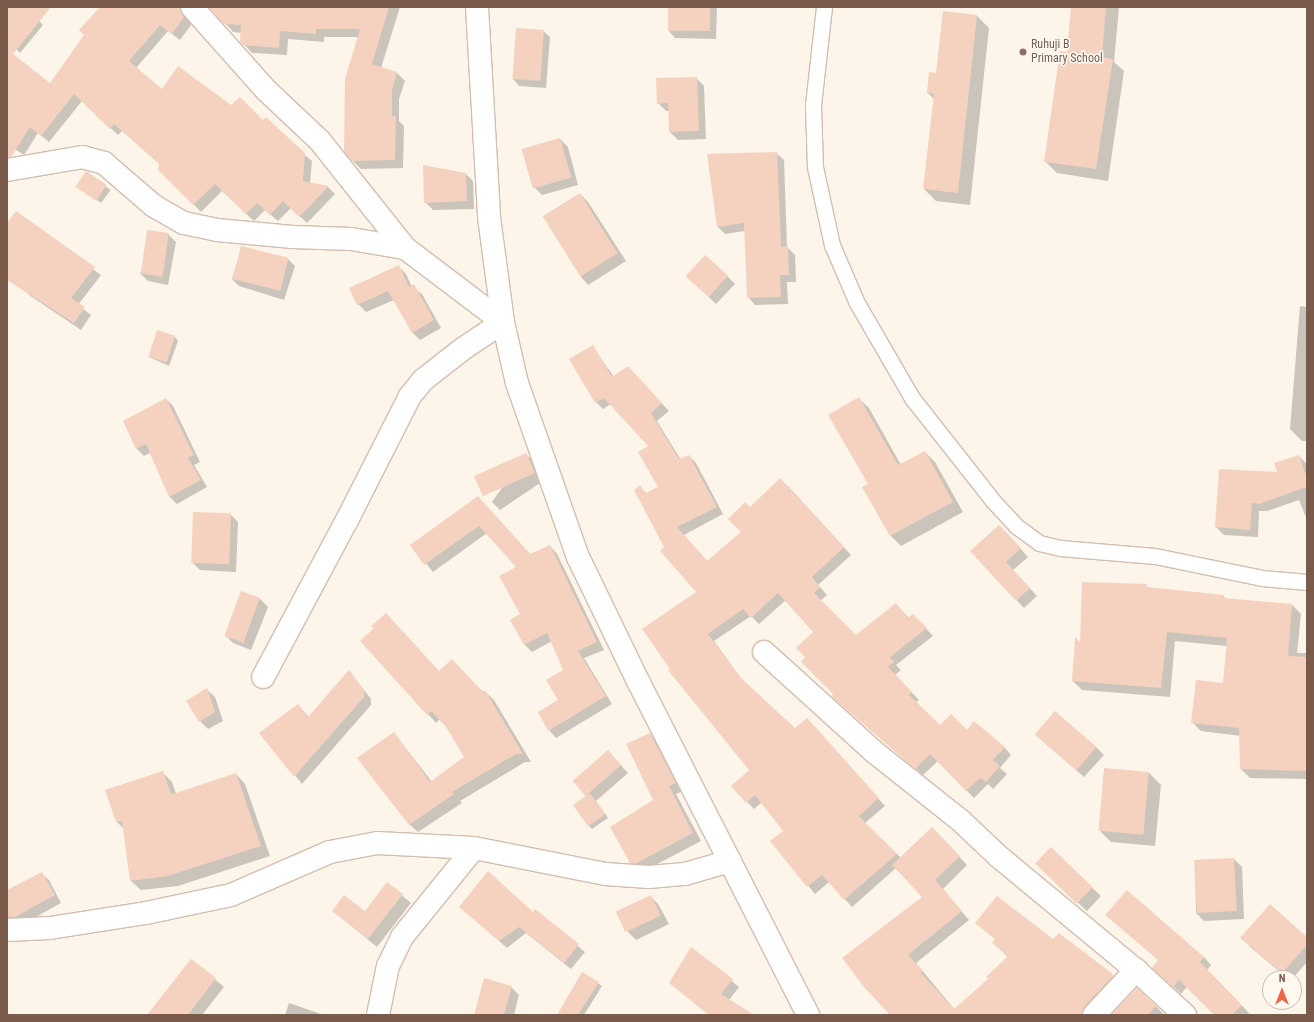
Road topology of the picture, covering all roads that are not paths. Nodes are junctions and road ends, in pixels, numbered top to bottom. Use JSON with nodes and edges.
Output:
{"nodes":[{"id":1,"x":192,"y":7,"type":"edge"},
{"id":2,"x":477,"y":7,"type":"edge"},
{"id":3,"x":824,"y":7,"type":"edge"},
{"id":4,"x":7,"y":170,"type":"edge"},
{"id":5,"x":405,"y":248,"type":"junction"},
{"id":6,"x":503,"y":322,"type":"junction"},
{"id":7,"x":1307,"y":582,"type":"edge"},
{"id":8,"x":764,"y":652,"type":"dead end"},
{"id":9,"x":263,"y":677,"type":"dead end"},
{"id":10,"x":474,"y":848,"type":"junction"},
{"id":11,"x":730,"y":862,"type":"junction"},
{"id":12,"x":7,"y":930,"type":"edge"},
{"id":13,"x":1136,"y":970,"type":"junction"},
{"id":14,"x":378,"y":1015,"type":"edge"},
{"id":15,"x":808,"y":1015,"type":"edge"},
{"id":16,"x":1094,"y":1015,"type":"edge"},
{"id":17,"x":1185,"y":1015,"type":"edge"}],
"edges":[{"from":1,"to":5,"type":"street"},
{"from":2,"to":6,"type":"street"},
{"from":3,"to":7,"type":"lane"},
{"from":4,"to":5,"type":"street"},
{"from":5,"to":6,"type":"street"},
{"from":6,"to":9,"type":"street"},
{"from":6,"to":11,"type":"street"},
{"from":8,"to":13,"type":"street"},
{"from":10,"to":11,"type":"street"},
{"from":10,"to":12,"type":"street"},
{"from":10,"to":14,"type":"street"},
{"from":11,"to":15,"type":"street"},
{"from":13,"to":16,"type":"street"},
{"from":13,"to":17,"type":"street"}]}
